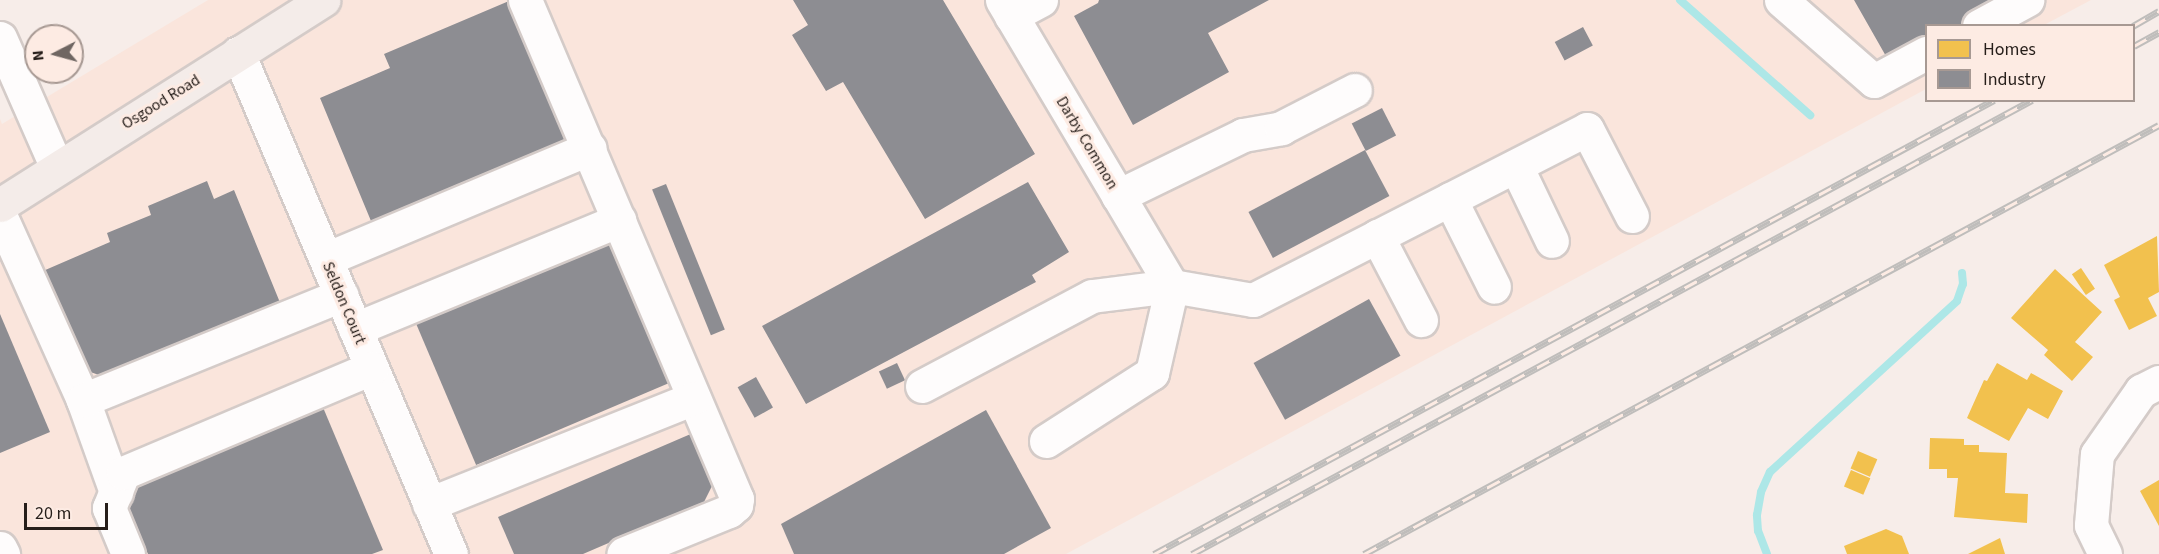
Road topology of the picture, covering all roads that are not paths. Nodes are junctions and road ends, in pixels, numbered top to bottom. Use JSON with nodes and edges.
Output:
{"nodes":[{"id":1,"x":323,"y":0,"type":"edge"},
{"id":2,"x":525,"y":0,"type":"edge"},
{"id":3,"x":1041,"y":0,"type":"edge"},
{"id":4,"x":1781,"y":0,"type":"edge"},
{"id":5,"x":2027,"y":0,"type":"edge"},
{"id":6,"x":1006,"y":8,"type":"edge"},
{"id":7,"x":1983,"y":24,"type":"edge"},
{"id":8,"x":0,"y":38,"type":"edge"},
{"id":9,"x":238,"y":53,"type":"junction"},
{"id":10,"x":1925,"y":54,"type":"edge"},
{"id":11,"x":1355,"y":90,"type":"dead end"},
{"id":12,"x":590,"y":148,"type":"junction"},
{"id":13,"x":1516,"y":166,"type":"junction"},
{"id":14,"x":57,"y":168,"type":"junction"},
{"id":15,"x":1118,"y":196,"type":"junction"},
{"id":16,"x":1450,"y":199,"type":"junction"},
{"id":17,"x":0,"y":205,"type":"edge"},
{"id":18,"x":0,"y":215,"type":"edge"},
{"id":19,"x":1632,"y":216,"type":"dead end"},
{"id":20,"x":620,"y":220,"type":"junction"},
{"id":21,"x":1377,"y":236,"type":"junction"},
{"id":22,"x":1552,"y":241,"type":"dead end"},
{"id":23,"x":326,"y":259,"type":"junction"},
{"id":24,"x":1172,"y":286,"type":"junction"},
{"id":25,"x":1494,"y":287,"type":"dead end"},
{"id":26,"x":341,"y":295,"type":"junction"},
{"id":27,"x":1421,"y":320,"type":"dead end"},
{"id":28,"x":355,"y":329,"type":"junction"},
{"id":29,"x":372,"y":368,"type":"junction"},
{"id":30,"x":2159,"y":382,"type":"edge"},
{"id":31,"x":922,"y":386,"type":"dead end"},
{"id":32,"x":694,"y":398,"type":"junction"},
{"id":33,"x":83,"y":400,"type":"junction"},
{"id":34,"x":1046,"y":441,"type":"dead end"},
{"id":35,"x":116,"y":492,"type":"junction"},
{"id":36,"x":429,"y":504,"type":"junction"},
{"id":37,"x":0,"y":548,"type":"edge"},
{"id":38,"x":443,"y":552,"type":"edge"},
{"id":39,"x":3,"y":554,"type":"edge"},
{"id":40,"x":128,"y":554,"type":"edge"},
{"id":41,"x":623,"y":554,"type":"edge"},
{"id":42,"x":2105,"y":554,"type":"edge"}],
"edges":[{"from":1,"to":9,"type":"main road","name":"Osgood Road"},
{"from":2,"to":12,"type":"street"},
{"from":3,"to":6,"type":"street"},
{"from":4,"to":10,"type":"street"},
{"from":5,"to":7,"type":"street"},
{"from":6,"to":15,"type":"street","name":"Darby Common"},
{"from":8,"to":14,"type":"street"},
{"from":9,"to":14,"type":"main road","name":"Osgood Road"},
{"from":9,"to":23,"type":"street","name":"Seldon Court"},
{"from":11,"to":15,"type":"street"},
{"from":12,"to":20,"type":"street"},
{"from":12,"to":23,"type":"street"},
{"from":13,"to":16,"type":"street"},
{"from":13,"to":19,"type":"street"},
{"from":13,"to":22,"type":"street"},
{"from":14,"to":17,"type":"main road","name":"Osgood Road"},
{"from":15,"to":24,"type":"street","name":"Darby Common"},
{"from":16,"to":21,"type":"street"},
{"from":16,"to":25,"type":"street"},
{"from":18,"to":33,"type":"street"},
{"from":20,"to":28,"type":"street"},
{"from":20,"to":32,"type":"street"},
{"from":21,"to":24,"type":"street"},
{"from":21,"to":27,"type":"street"},
{"from":23,"to":26,"type":"street","name":"Seldon Court"},
{"from":24,"to":31,"type":"street"},
{"from":24,"to":34,"type":"street"},
{"from":26,"to":28,"type":"street","name":"Seldon Court"},
{"from":26,"to":33,"type":"street"},
{"from":28,"to":29,"type":"street","name":"Seldon Court"},
{"from":29,"to":35,"type":"street"},
{"from":29,"to":36,"type":"street","name":"Seldon Court"},
{"from":30,"to":42,"type":"street"},
{"from":32,"to":36,"type":"street"},
{"from":32,"to":41,"type":"street"},
{"from":33,"to":35,"type":"street"},
{"from":35,"to":40,"type":"street"},
{"from":36,"to":38,"type":"street","name":"Seldon Court"},
{"from":37,"to":39,"type":"street"}]}
